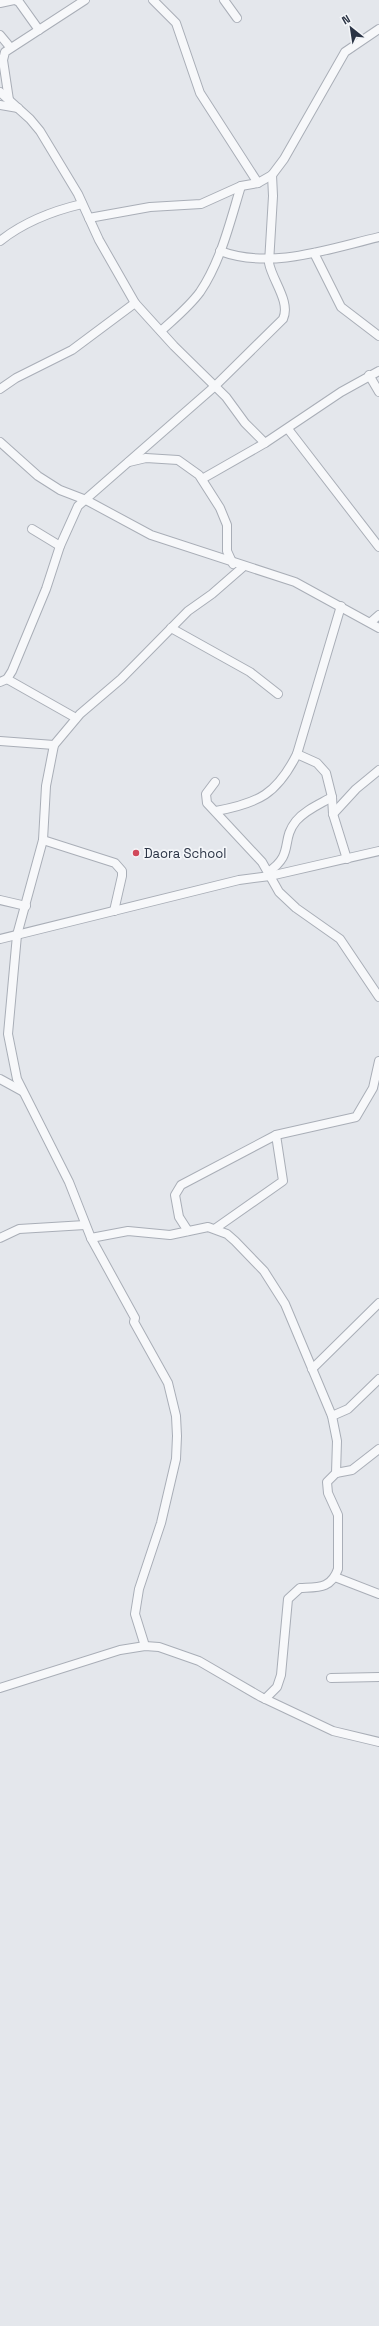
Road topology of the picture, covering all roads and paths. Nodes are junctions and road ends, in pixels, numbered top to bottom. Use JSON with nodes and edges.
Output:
{"nodes":[{"id":1,"x":14,"y":0,"type":"edge"},
{"id":2,"x":85,"y":0,"type":"edge"},
{"id":3,"x":153,"y":0,"type":"edge"},
{"id":4,"x":224,"y":0,"type":"edge"},
{"id":5,"x":0,"y":3,"type":"edge"},
{"id":6,"x":237,"y":18,"type":"dead end"},
{"id":7,"x":379,"y":29,"type":"edge"},
{"id":8,"x":39,"y":30,"type":"junction"},
{"id":9,"x":0,"y":35,"type":"edge"},
{"id":10,"x":10,"y":47,"type":"junction"},
{"id":11,"x":0,"y":92,"type":"edge"},
{"id":12,"x":9,"y":100,"type":"junction"},
{"id":13,"x":0,"y":105,"type":"edge"},
{"id":14,"x":18,"y":108,"type":"junction"},
{"id":15,"x":272,"y":175,"type":"junction"},
{"id":16,"x":258,"y":182,"type":"junction"},
{"id":17,"x":241,"y":186,"type":"junction"},
{"id":18,"x":82,"y":204,"type":"junction"},
{"id":19,"x":89,"y":218,"type":"junction"},
{"id":20,"x":379,"y":237,"type":"edge"},
{"id":21,"x":0,"y":241,"type":"edge"},
{"id":22,"x":220,"y":251,"type":"junction"},
{"id":23,"x":314,"y":253,"type":"junction"},
{"id":24,"x":269,"y":257,"type":"junction"},
{"id":25,"x":135,"y":303,"type":"junction"},
{"id":26,"x":161,"y":331,"type":"junction"},
{"id":27,"x":379,"y":336,"type":"edge"},
{"id":28,"x":379,"y":371,"type":"edge"},
{"id":29,"x":369,"y":375,"type":"junction"},
{"id":30,"x":214,"y":387,"type":"junction"},
{"id":31,"x":0,"y":389,"type":"edge"},
{"id":32,"x":379,"y":392,"type":"edge"},
{"id":33,"x":288,"y":429,"type":"junction"},
{"id":34,"x":0,"y":442,"type":"edge"},
{"id":35,"x":265,"y":443,"type":"junction"},
{"id":36,"x":124,"y":463,"type":"junction"},
{"id":37,"x":202,"y":479,"type":"junction"},
{"id":38,"x":86,"y":500,"type":"junction"},
{"id":39,"x":32,"y":529,"type":"dead end"},
{"id":40,"x":60,"y":546,"type":"junction"},
{"id":41,"x":379,"y":547,"type":"edge"},
{"id":42,"x":233,"y":564,"type":"junction"},
{"id":43,"x":243,"y":567,"type":"junction"},
{"id":44,"x":341,"y":606,"type":"junction"},
{"id":45,"x":379,"y":615,"type":"edge"},
{"id":46,"x":371,"y":622,"type":"junction"},
{"id":47,"x":171,"y":628,"type":"junction"},
{"id":48,"x":379,"y":628,"type":"edge"},
{"id":49,"x":4,"y":680,"type":"edge"},
{"id":50,"x":278,"y":694,"type":"dead end"},
{"id":51,"x":76,"y":718,"type":"junction"},
{"id":52,"x":0,"y":741,"type":"edge"},
{"id":53,"x":54,"y":745,"type":"junction"},
{"id":54,"x":297,"y":754,"type":"junction"},
{"id":55,"x":379,"y":770,"type":"edge"},
{"id":56,"x":215,"y":782,"type":"dead end"},
{"id":57,"x":332,"y":797,"type":"junction"},
{"id":58,"x":216,"y":811,"type":"junction"},
{"id":59,"x":333,"y":814,"type":"junction"},
{"id":60,"x":43,"y":840,"type":"junction"},
{"id":61,"x":379,"y":851,"type":"edge"},
{"id":62,"x":347,"y":859,"type":"junction"},
{"id":63,"x":269,"y":874,"type":"junction"},
{"id":64,"x":0,"y":900,"type":"edge"},
{"id":65,"x":26,"y":906,"type":"junction"},
{"id":66,"x":114,"y":911,"type":"junction"},
{"id":67,"x":17,"y":935,"type":"junction"},
{"id":68,"x":0,"y":938,"type":"edge"},
{"id":69,"x":379,"y":997,"type":"edge"},
{"id":70,"x":379,"y":1061,"type":"edge"},
{"id":71,"x":1,"y":1077,"type":"edge"},
{"id":72,"x":22,"y":1091,"type":"junction"},
{"id":73,"x":276,"y":1135,"type":"junction"},
{"id":74,"x":85,"y":1226,"type":"junction"},
{"id":75,"x":216,"y":1228,"type":"junction"},
{"id":76,"x":188,"y":1231,"type":"junction"},
{"id":77,"x":0,"y":1238,"type":"edge"},
{"id":78,"x":91,"y":1238,"type":"junction"},
{"id":79,"x":379,"y":1303,"type":"edge"},
{"id":80,"x":312,"y":1369,"type":"junction"},
{"id":81,"x":379,"y":1379,"type":"edge"},
{"id":82,"x":332,"y":1416,"type":"junction"},
{"id":83,"x":379,"y":1449,"type":"edge"},
{"id":84,"x":336,"y":1473,"type":"junction"},
{"id":85,"x":336,"y":1577,"type":"junction"},
{"id":86,"x":379,"y":1594,"type":"edge"},
{"id":87,"x":145,"y":1646,"type":"junction"},
{"id":88,"x":379,"y":1677,"type":"edge"},
{"id":89,"x":331,"y":1678,"type":"dead end"},
{"id":90,"x":0,"y":1688,"type":"edge"},
{"id":91,"x":265,"y":1699,"type":"junction"},
{"id":92,"x":379,"y":1742,"type":"edge"}],
"edges":[{"from":1,"to":5,"type":"street"},
{"from":1,"to":8,"type":"street"},
{"from":2,"to":8,"type":"street"},
{"from":3,"to":16,"type":"street"},
{"from":4,"to":6,"type":"street"},
{"from":7,"to":15,"type":"street"},
{"from":8,"to":10,"type":"street"},
{"from":9,"to":10,"type":"street"},
{"from":10,"to":12,"type":"street"},
{"from":11,"to":12,"type":"street"},
{"from":12,"to":14,"type":"street"},
{"from":13,"to":14,"type":"street"},
{"from":14,"to":18,"type":"street"},
{"from":15,"to":16,"type":"street"},
{"from":15,"to":24,"type":"street"},
{"from":16,"to":17,"type":"street"},
{"from":17,"to":19,"type":"street"},
{"from":17,"to":22,"type":"street"},
{"from":18,"to":19,"type":"street"},
{"from":18,"to":21,"type":"street"},
{"from":19,"to":25,"type":"street"},
{"from":20,"to":23,"type":"street"},
{"from":22,"to":24,"type":"street"},
{"from":22,"to":26,"type":"street"},
{"from":23,"to":24,"type":"street"},
{"from":23,"to":27,"type":"street"},
{"from":24,"to":30,"type":"street"},
{"from":25,"to":26,"type":"street"},
{"from":25,"to":31,"type":"street"},
{"from":26,"to":30,"type":"street"},
{"from":28,"to":29,"type":"street"},
{"from":29,"to":32,"type":"street"},
{"from":29,"to":33,"type":"street"},
{"from":30,"to":35,"type":"street"},
{"from":30,"to":36,"type":"street"},
{"from":33,"to":35,"type":"street"},
{"from":33,"to":41,"type":"street"},
{"from":34,"to":38,"type":"street"},
{"from":35,"to":37,"type":"street"},
{"from":36,"to":37,"type":"street"},
{"from":36,"to":38,"type":"street"},
{"from":37,"to":42,"type":"street"},
{"from":38,"to":40,"type":"street"},
{"from":38,"to":42,"type":"street"},
{"from":39,"to":40,"type":"street"},
{"from":40,"to":49,"type":"street"},
{"from":42,"to":43,"type":"street"},
{"from":43,"to":44,"type":"street"},
{"from":43,"to":47,"type":"street"},
{"from":44,"to":46,"type":"street"},
{"from":44,"to":54,"type":"street"},
{"from":45,"to":46,"type":"street"},
{"from":46,"to":48,"type":"street"},
{"from":47,"to":50,"type":"street"},
{"from":47,"to":51,"type":"street"},
{"from":49,"to":51,"type":"street"},
{"from":51,"to":53,"type":"street"},
{"from":52,"to":53,"type":"street"},
{"from":53,"to":60,"type":"street"},
{"from":54,"to":57,"type":"street"},
{"from":54,"to":58,"type":"street"},
{"from":55,"to":59,"type":"street"},
{"from":56,"to":58,"type":"street"},
{"from":57,"to":59,"type":"street"},
{"from":57,"to":63,"type":"street"},
{"from":58,"to":63,"type":"street"},
{"from":59,"to":62,"type":"street"},
{"from":60,"to":65,"type":"street"},
{"from":60,"to":66,"type":"street"},
{"from":61,"to":62,"type":"street"},
{"from":62,"to":63,"type":"street"},
{"from":63,"to":66,"type":"street"},
{"from":63,"to":69,"type":"street"},
{"from":64,"to":65,"type":"street"},
{"from":65,"to":67,"type":"street"},
{"from":66,"to":67,"type":"street"},
{"from":67,"to":68,"type":"street"},
{"from":67,"to":72,"type":"street"},
{"from":70,"to":73,"type":"street"},
{"from":71,"to":72,"type":"street"},
{"from":72,"to":74,"type":"street"},
{"from":73,"to":75,"type":"street"},
{"from":73,"to":76,"type":"street"},
{"from":74,"to":77,"type":"street"},
{"from":74,"to":78,"type":"street"},
{"from":75,"to":76,"type":"street"},
{"from":75,"to":80,"type":"street"},
{"from":76,"to":78,"type":"street"},
{"from":78,"to":87,"type":"street"},
{"from":79,"to":80,"type":"street"},
{"from":80,"to":82,"type":"street"},
{"from":81,"to":82,"type":"street"},
{"from":82,"to":84,"type":"street"},
{"from":83,"to":84,"type":"street"},
{"from":84,"to":85,"type":"street"},
{"from":85,"to":86,"type":"street"},
{"from":85,"to":91,"type":"street"},
{"from":87,"to":90,"type":"street"},
{"from":87,"to":91,"type":"street"},
{"from":88,"to":89,"type":"street"},
{"from":91,"to":92,"type":"street"}]}
